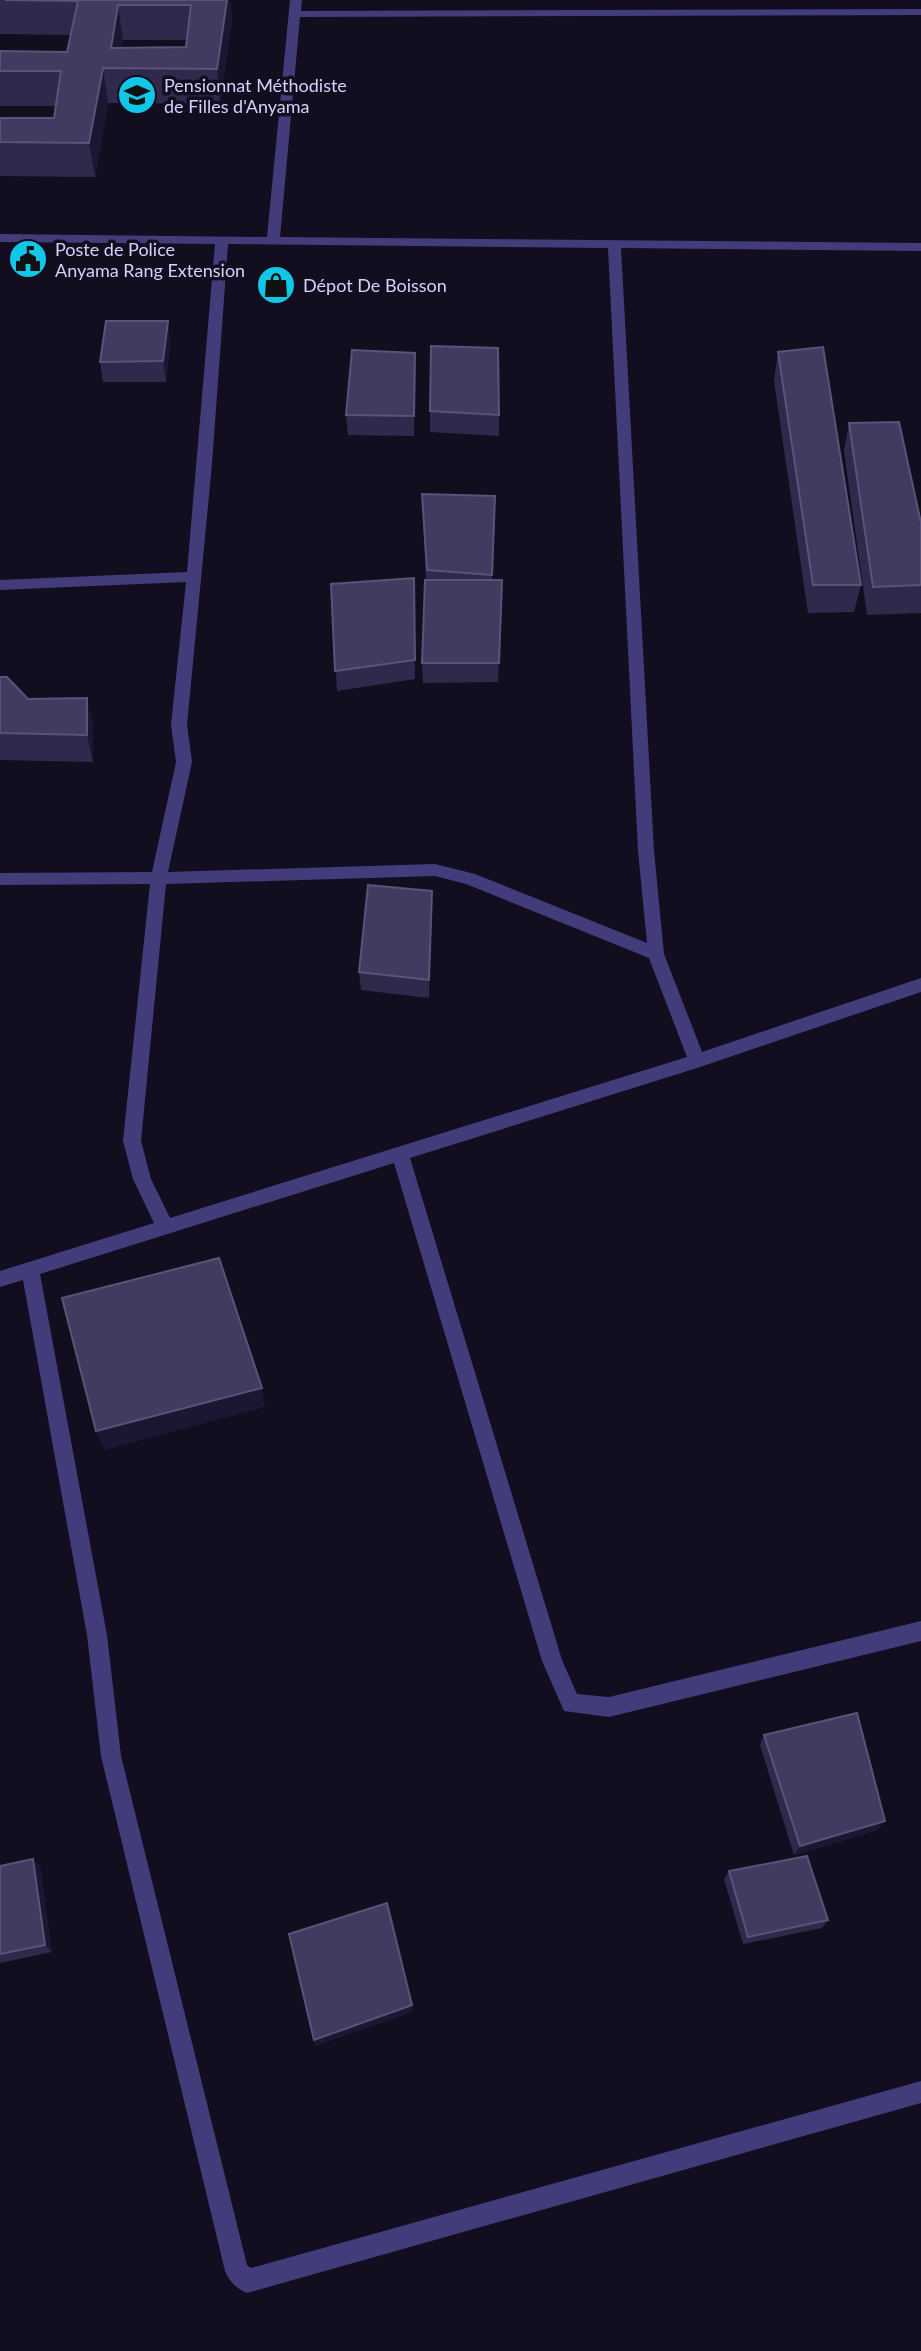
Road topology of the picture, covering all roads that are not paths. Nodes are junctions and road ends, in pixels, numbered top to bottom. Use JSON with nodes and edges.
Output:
{"nodes":[{"id":1,"x":296,"y":0,"type":"edge"},
{"id":2,"x":641,"y":0,"type":"edge"},
{"id":3,"x":921,"y":12,"type":"edge"},
{"id":4,"x":641,"y":13,"type":"junction"},
{"id":5,"x":295,"y":14,"type":"junction"},
{"id":6,"x":0,"y":238,"type":"edge"},
{"id":7,"x":222,"y":239,"type":"junction"},
{"id":8,"x":273,"y":239,"type":"junction"},
{"id":9,"x":614,"y":243,"type":"junction"},
{"id":10,"x":921,"y":247,"type":"edge"},
{"id":11,"x":194,"y":577,"type":"junction"},
{"id":12,"x":0,"y":585,"type":"edge"},
{"id":13,"x":159,"y":878,"type":"junction"},
{"id":14,"x":0,"y":879,"type":"edge"},
{"id":15,"x":656,"y":954,"type":"junction"},
{"id":16,"x":921,"y":985,"type":"edge"},
{"id":17,"x":697,"y":1062,"type":"junction"},
{"id":18,"x":400,"y":1155,"type":"junction"},
{"id":19,"x":164,"y":1227,"type":"junction"},
{"id":20,"x":30,"y":1269,"type":"junction"},
{"id":21,"x":0,"y":1279,"type":"edge"},
{"id":22,"x":921,"y":1631,"type":"edge"},
{"id":23,"x":921,"y":2092,"type":"edge"}],
"edges":[{"from":1,"to":5,"type":"street"},
{"from":2,"to":4,"type":"street"},
{"from":3,"to":4,"type":"street"},
{"from":4,"to":5,"type":"street"},
{"from":5,"to":8,"type":"street"},
{"from":6,"to":7,"type":"street"},
{"from":7,"to":8,"type":"street"},
{"from":7,"to":11,"type":"street"},
{"from":8,"to":9,"type":"street"},
{"from":9,"to":10,"type":"street"},
{"from":9,"to":15,"type":"street"},
{"from":11,"to":12,"type":"street"},
{"from":11,"to":13,"type":"street"},
{"from":13,"to":14,"type":"street"},
{"from":13,"to":15,"type":"street"},
{"from":13,"to":19,"type":"street"},
{"from":15,"to":17,"type":"street"},
{"from":16,"to":17,"type":"street"},
{"from":17,"to":18,"type":"street"},
{"from":18,"to":19,"type":"street"},
{"from":18,"to":22,"type":"street"},
{"from":19,"to":20,"type":"street"},
{"from":20,"to":21,"type":"street"},
{"from":20,"to":23,"type":"street"}]}
